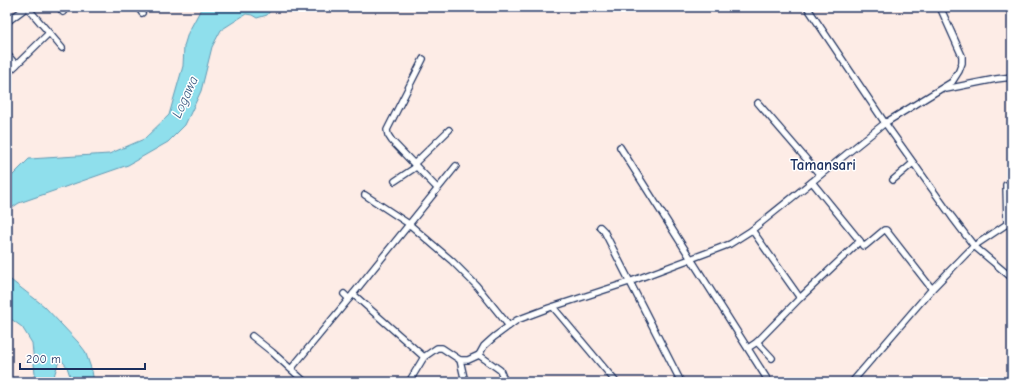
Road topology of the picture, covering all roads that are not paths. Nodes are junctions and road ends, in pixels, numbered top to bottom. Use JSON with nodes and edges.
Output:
{"nodes":[{"id":1,"x":27,"y":7,"type":"edge"},
{"id":2,"x":59,"y":7,"type":"edge"},
{"id":3,"x":138,"y":7,"type":"edge"},
{"id":4,"x":807,"y":7,"type":"edge"},
{"id":5,"x":940,"y":7,"type":"edge"},
{"id":6,"x":63,"y":12,"type":"dead end"},
{"id":7,"x":142,"y":13,"type":"dead end"},
{"id":8,"x":7,"y":22,"type":"edge"},
{"id":9,"x":49,"y":33,"type":"junction"},
{"id":10,"x":62,"y":48,"type":"dead end"},
{"id":11,"x":7,"y":54,"type":"edge"},
{"id":12,"x":423,"y":59,"type":"dead end"},
{"id":13,"x":16,"y":65,"type":"junction"},
{"id":14,"x":7,"y":74,"type":"edge"},
{"id":15,"x":1012,"y":77,"type":"edge"},
{"id":16,"x":942,"y":89,"type":"junction"},
{"id":17,"x":758,"y":103,"type":"dead end"},
{"id":18,"x":885,"y":123,"type":"junction"},
{"id":19,"x":450,"y":130,"type":"dead end"},
{"id":20,"x":620,"y":147,"type":"dead end"},
{"id":21,"x":913,"y":163,"type":"junction"},
{"id":22,"x":415,"y":165,"type":"junction"},
{"id":23,"x":456,"y":166,"type":"dead end"},
{"id":24,"x":820,"y":175,"type":"junction"},
{"id":25,"x":893,"y":180,"type":"dead end"},
{"id":26,"x":395,"y":181,"type":"dead end"},
{"id":27,"x":812,"y":182,"type":"junction"},
{"id":28,"x":1006,"y":185,"type":"dead end"},
{"id":29,"x":437,"y":188,"type":"junction"},
{"id":30,"x":365,"y":195,"type":"dead end"},
{"id":31,"x":409,"y":224,"type":"junction"},
{"id":32,"x":600,"y":226,"type":"dead end"},
{"id":33,"x":752,"y":230,"type":"junction"},
{"id":34,"x":860,"y":241,"type":"junction"},
{"id":35,"x":974,"y":246,"type":"junction"},
{"id":36,"x":692,"y":259,"type":"junction"},
{"id":37,"x":1012,"y":278,"type":"edge"},
{"id":38,"x":629,"y":282,"type":"junction"},
{"id":39,"x":932,"y":289,"type":"junction"},
{"id":40,"x":344,"y":294,"type":"dead end"},
{"id":41,"x":351,"y":296,"type":"junction"},
{"id":42,"x":800,"y":298,"type":"junction"},
{"id":43,"x":553,"y":307,"type":"junction"},
{"id":44,"x":509,"y":326,"type":"junction"},
{"id":45,"x":252,"y":336,"type":"dead end"},
{"id":46,"x":757,"y":342,"type":"junction"},
{"id":47,"x":748,"y":348,"type":"junction"},
{"id":48,"x":479,"y":355,"type":"junction"},
{"id":49,"x":424,"y":357,"type":"junction"},
{"id":50,"x":772,"y":358,"type":"dead end"},
{"id":51,"x":460,"y":360,"type":"junction"},
{"id":52,"x":290,"y":369,"type":"junction"},
{"id":53,"x":305,"y":382,"type":"edge"},
{"id":54,"x":409,"y":382,"type":"edge"},
{"id":55,"x":465,"y":382,"type":"edge"},
{"id":56,"x":505,"y":382,"type":"edge"},
{"id":57,"x":616,"y":382,"type":"edge"},
{"id":58,"x":681,"y":382,"type":"edge"},
{"id":59,"x":769,"y":382,"type":"edge"},
{"id":60,"x":852,"y":382,"type":"edge"}],
"edges":[{"from":1,"to":8,"type":"street"},
{"from":1,"to":9,"type":"street"},
{"from":2,"to":6,"type":"street"},
{"from":3,"to":7,"type":"street"},
{"from":4,"to":18,"type":"street"},
{"from":5,"to":16,"type":"street"},
{"from":9,"to":10,"type":"street"},
{"from":9,"to":13,"type":"street"},
{"from":11,"to":13,"type":"street"},
{"from":12,"to":22,"type":"street"},
{"from":13,"to":14,"type":"street"},
{"from":15,"to":16,"type":"street"},
{"from":16,"to":18,"type":"street"},
{"from":17,"to":24,"type":"street"},
{"from":18,"to":21,"type":"street"},
{"from":18,"to":24,"type":"street"},
{"from":19,"to":22,"type":"street"},
{"from":20,"to":36,"type":"street"},
{"from":21,"to":25,"type":"street"},
{"from":21,"to":35,"type":"street"},
{"from":22,"to":26,"type":"street"},
{"from":22,"to":29,"type":"street"},
{"from":23,"to":29,"type":"street"},
{"from":24,"to":27,"type":"street"},
{"from":27,"to":33,"type":"street"},
{"from":27,"to":34,"type":"street"},
{"from":28,"to":35,"type":"street"},
{"from":29,"to":31,"type":"street"},
{"from":30,"to":31,"type":"street"},
{"from":31,"to":41,"type":"street"},
{"from":31,"to":44,"type":"street"},
{"from":32,"to":38,"type":"street"},
{"from":33,"to":36,"type":"street"},
{"from":33,"to":42,"type":"street"},
{"from":34,"to":39,"type":"street"},
{"from":34,"to":42,"type":"street"},
{"from":35,"to":37,"type":"street"},
{"from":35,"to":39,"type":"street"},
{"from":36,"to":38,"type":"street"},
{"from":36,"to":47,"type":"street"},
{"from":38,"to":43,"type":"street"},
{"from":38,"to":58,"type":"street"},
{"from":39,"to":60,"type":"street"},
{"from":40,"to":41,"type":"street"},
{"from":41,"to":49,"type":"street"},
{"from":41,"to":52,"type":"street"},
{"from":42,"to":46,"type":"street"},
{"from":43,"to":44,"type":"street"},
{"from":43,"to":57,"type":"street"},
{"from":44,"to":48,"type":"street"},
{"from":45,"to":52,"type":"street"},
{"from":46,"to":47,"type":"street"},
{"from":46,"to":50,"type":"street"},
{"from":47,"to":59,"type":"street"},
{"from":48,"to":51,"type":"street"},
{"from":48,"to":56,"type":"street"},
{"from":49,"to":51,"type":"street"},
{"from":49,"to":54,"type":"street"},
{"from":51,"to":55,"type":"street"},
{"from":52,"to":53,"type":"street"}]}
